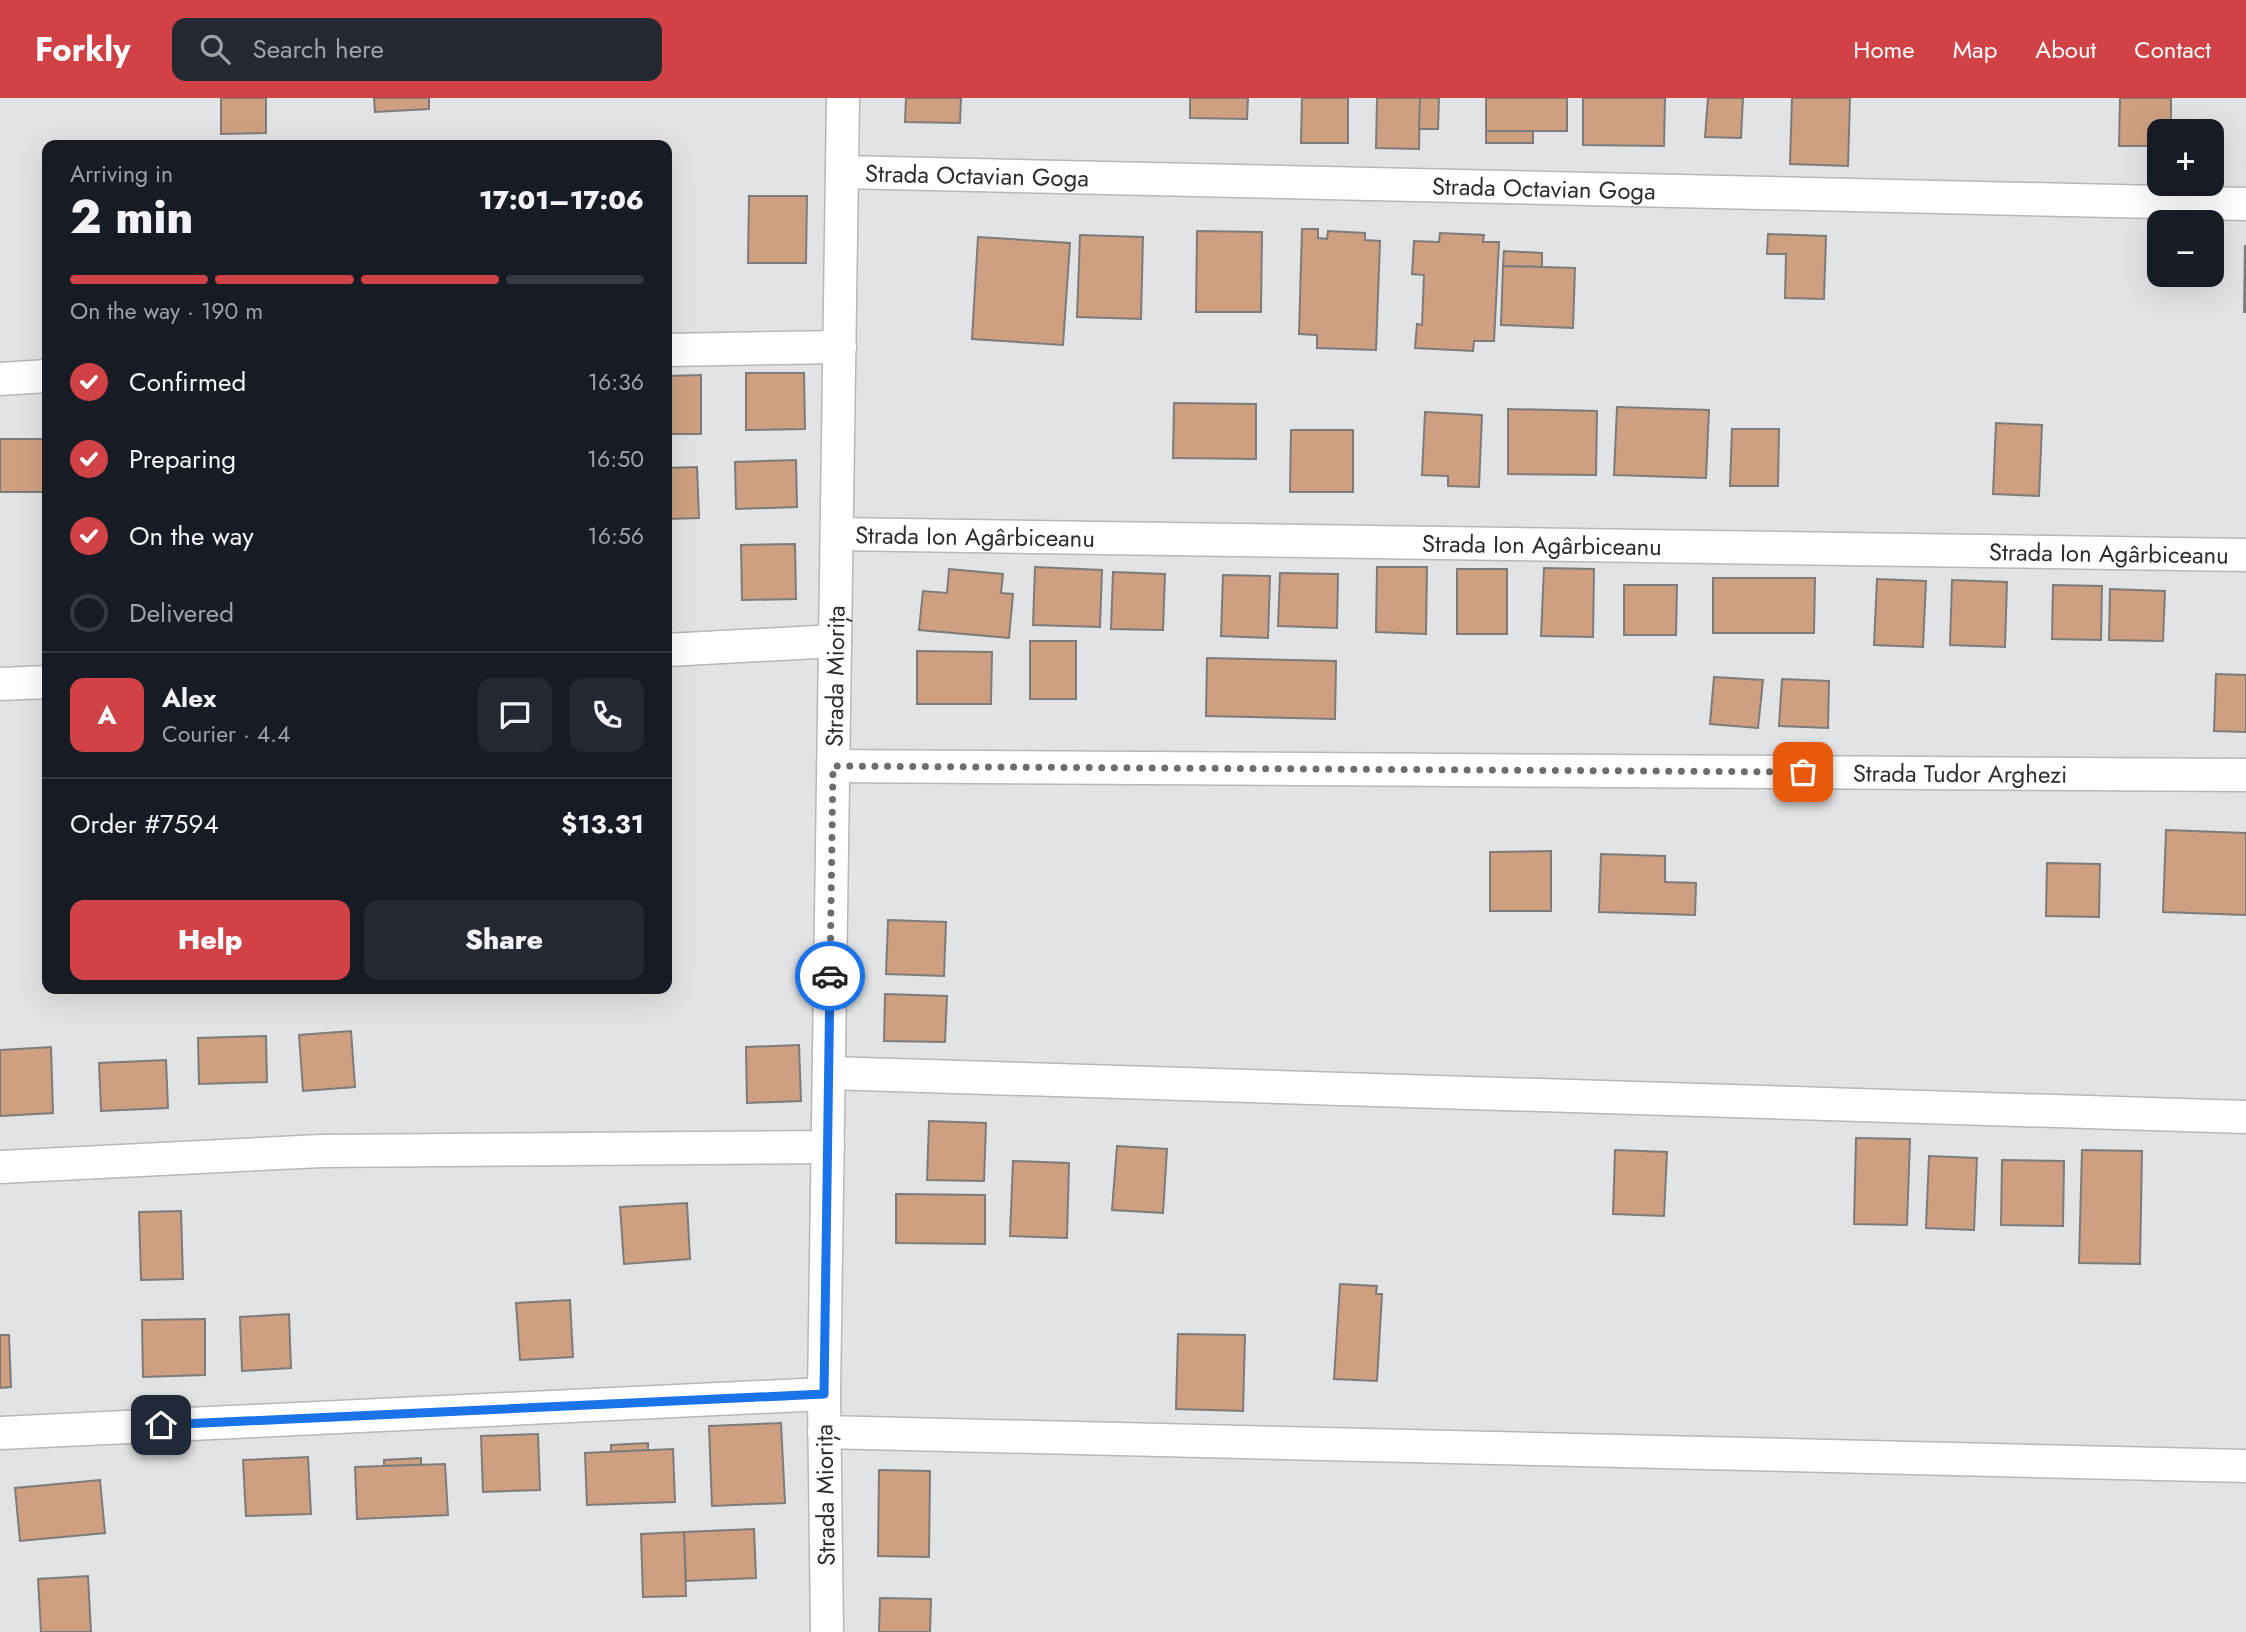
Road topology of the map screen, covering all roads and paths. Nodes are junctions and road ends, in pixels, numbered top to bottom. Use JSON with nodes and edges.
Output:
{"nodes":[{"id":1,"x":843,"y":98,"type":"edge"},
{"id":2,"x":842,"y":172,"type":"junction"},
{"id":3,"x":2246,"y":204,"type":"edge"},
{"id":4,"x":840,"y":347,"type":"junction"},
{"id":5,"x":672,"y":350,"type":"edge"},
{"id":6,"x":42,"y":376,"type":"edge"},
{"id":7,"x":0,"y":379,"type":"edge"},
{"id":8,"x":837,"y":534,"type":"junction"},
{"id":9,"x":2246,"y":555,"type":"edge"},
{"id":10,"x":835,"y":641,"type":"junction"},
{"id":11,"x":672,"y":650,"type":"edge"},
{"id":12,"x":42,"y":682,"type":"edge"},
{"id":13,"x":0,"y":684,"type":"edge"},
{"id":14,"x":833,"y":766,"type":"junction"},
{"id":15,"x":2246,"y":775,"type":"edge"},
{"id":16,"x":829,"y":1073,"type":"junction"},
{"id":17,"x":2246,"y":1116,"type":"edge"},
{"id":18,"x":828,"y":1147,"type":"junction"},
{"id":19,"x":0,"y":1167,"type":"edge"},
{"id":20,"x":824,"y":1394,"type":"junction"},
{"id":21,"x":824,"y":1432,"type":"junction"},
{"id":22,"x":0,"y":1433,"type":"edge"},
{"id":23,"x":2246,"y":1466,"type":"edge"},
{"id":24,"x":827,"y":1632,"type":"edge"}],
"edges":[{"from":1,"to":2,"type":"street","name":"Strada Miorița"},
{"from":2,"to":3,"type":"street","name":"Strada Octavian Goga"},
{"from":2,"to":4,"type":"street","name":"Strada Miorița"},
{"from":4,"to":5,"type":"street"},
{"from":4,"to":8,"type":"street","name":"Strada Miorița"},
{"from":6,"to":7,"type":"street"},
{"from":8,"to":9,"type":"street","name":"Strada Ion Agârbiceanu"},
{"from":8,"to":10,"type":"street","name":"Strada Miorița"},
{"from":10,"to":11,"type":"street"},
{"from":10,"to":14,"type":"street","name":"Strada Miorița"},
{"from":12,"to":13,"type":"street"},
{"from":14,"to":15,"type":"street","name":"Strada Tudor Arghezi"},
{"from":14,"to":16,"type":"street","name":"Strada Miorița"},
{"from":16,"to":17,"type":"street"},
{"from":16,"to":18,"type":"street","name":"Strada Miorița"},
{"from":18,"to":19,"type":"street"},
{"from":18,"to":20,"type":"street","name":"Strada Miorița"},
{"from":20,"to":21,"type":"street","name":"Strada Miorița"},
{"from":20,"to":22,"type":"street"},
{"from":21,"to":23,"type":"street"},
{"from":21,"to":24,"type":"street","name":"Strada Miorița"}]}
